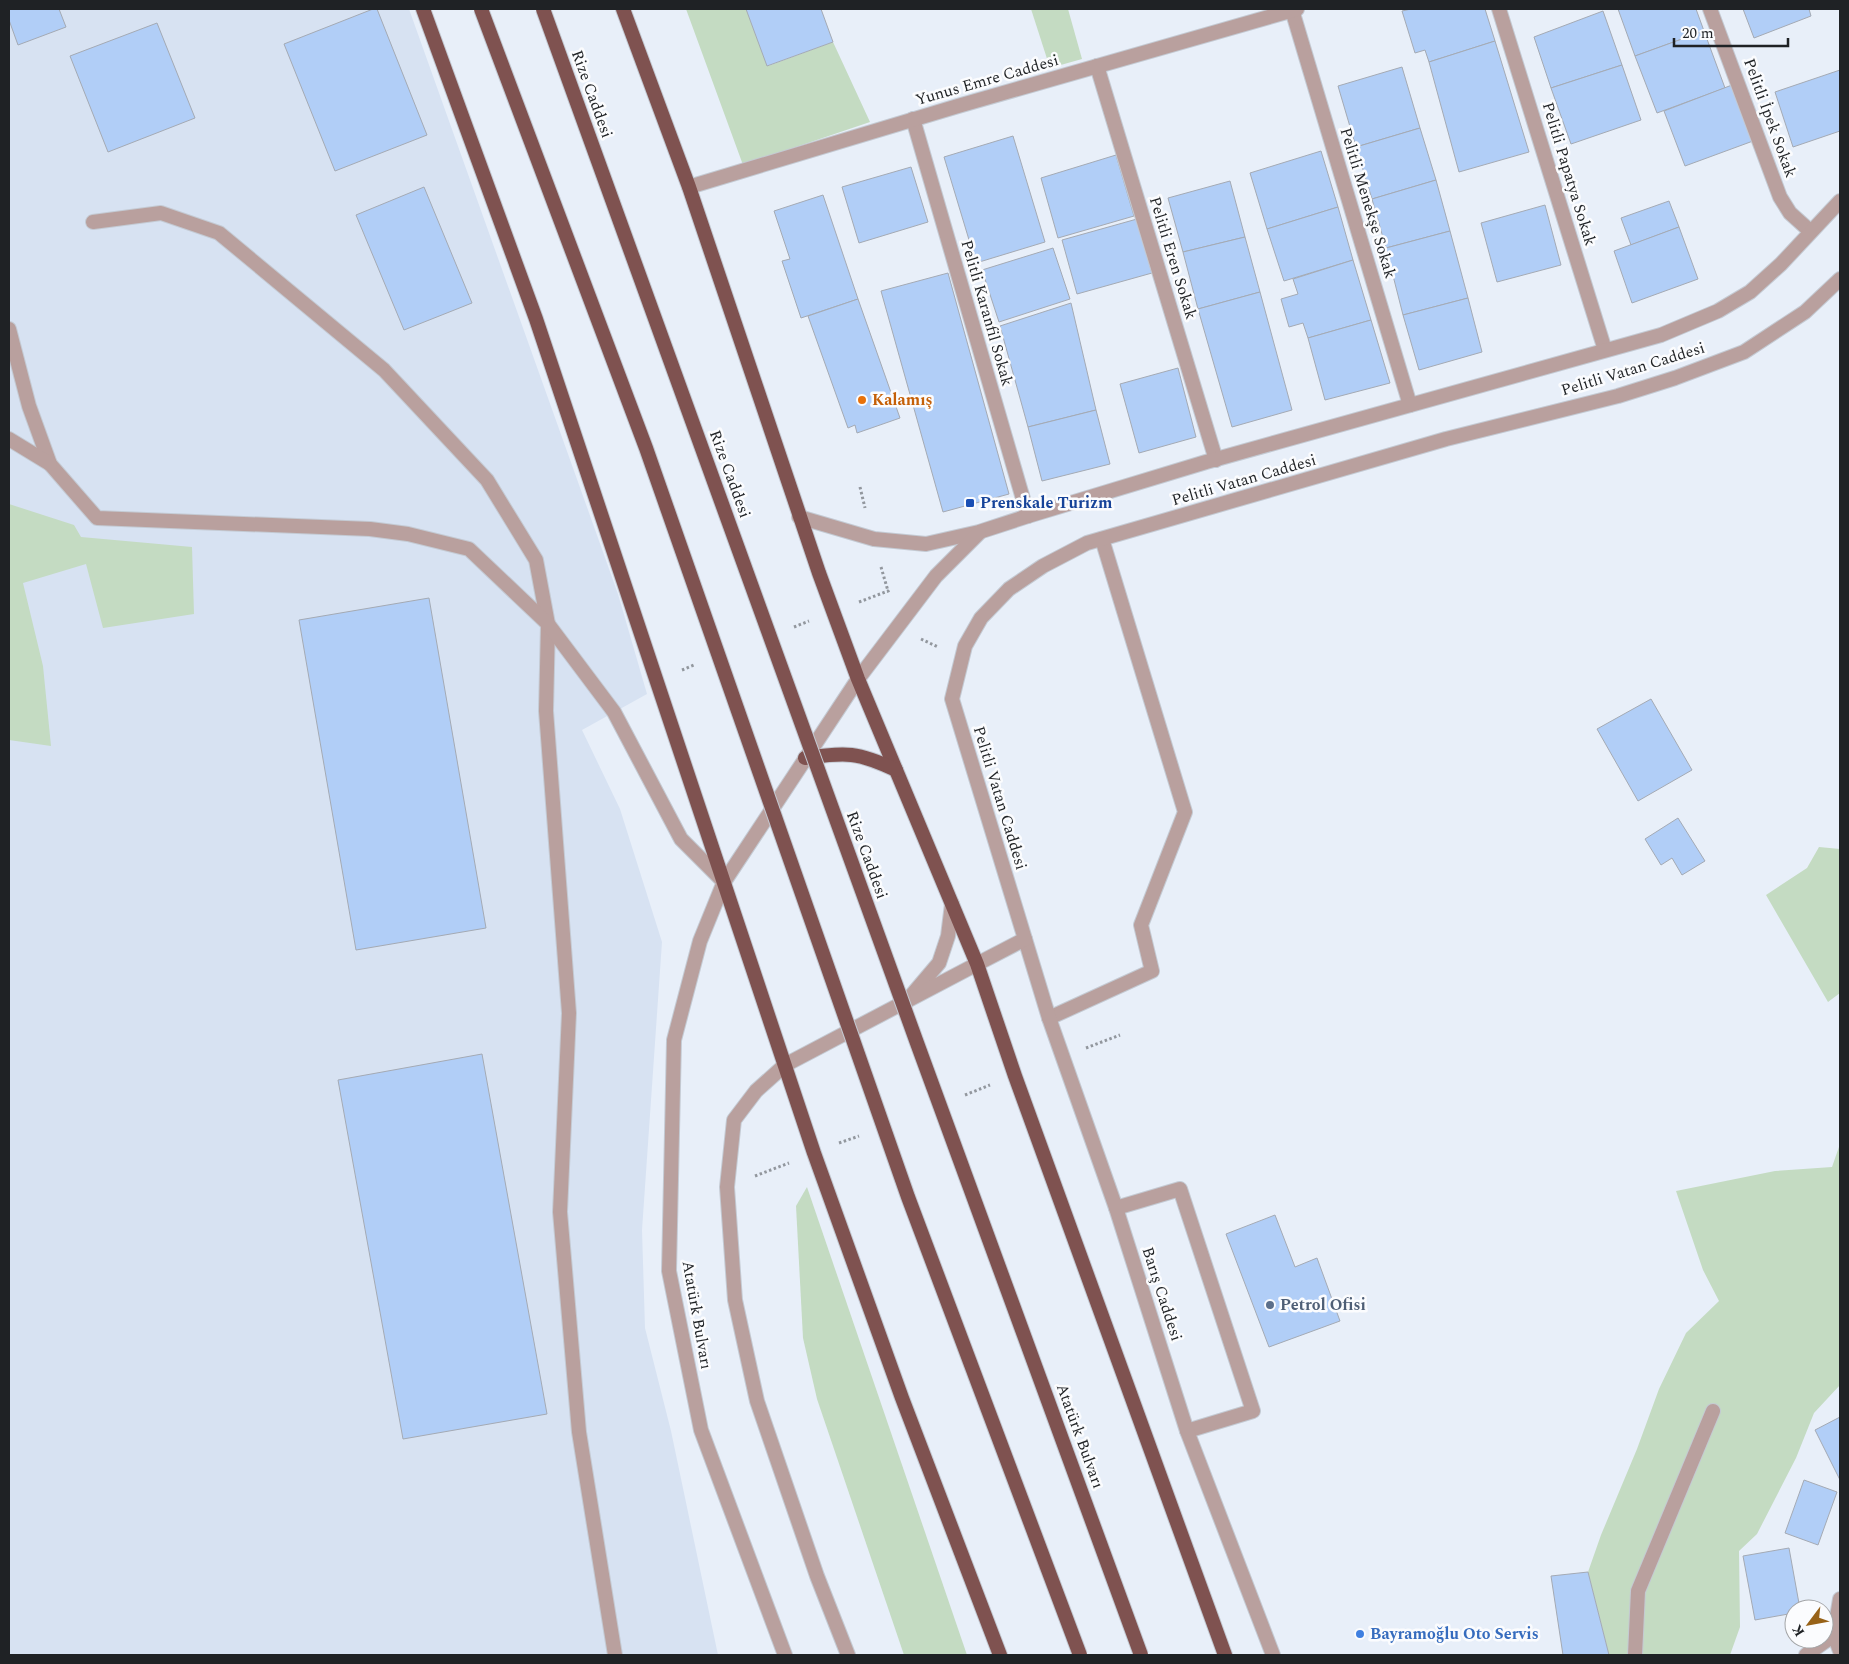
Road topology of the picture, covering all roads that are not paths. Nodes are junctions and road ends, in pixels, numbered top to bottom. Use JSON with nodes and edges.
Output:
{"nodes":[{"id":1,"x":423,"y":9,"type":"edge"},
{"id":2,"x":481,"y":9,"type":"edge"},
{"id":3,"x":542,"y":9,"type":"edge"},
{"id":4,"x":623,"y":9,"type":"edge"},
{"id":5,"x":1295,"y":9,"type":"edge"},
{"id":6,"x":1499,"y":9,"type":"edge"},
{"id":7,"x":1710,"y":9,"type":"edge"},
{"id":8,"x":1097,"y":66,"type":"junction"},
{"id":9,"x":913,"y":119,"type":"junction"},
{"id":10,"x":689,"y":187,"type":"junction"},
{"id":11,"x":1840,"y":201,"type":"edge"},
{"id":12,"x":93,"y":222,"type":"dead end"},
{"id":13,"x":1810,"y":231,"type":"junction"},
{"id":14,"x":1840,"y":279,"type":"edge"},
{"id":15,"x":9,"y":329,"type":"edge"},
{"id":16,"x":1605,"y":350,"type":"junction"},
{"id":17,"x":1410,"y":406,"type":"junction"},
{"id":18,"x":9,"y":439,"type":"edge"},
{"id":19,"x":1216,"y":460,"type":"junction"},
{"id":20,"x":50,"y":464,"type":"junction"},
{"id":21,"x":1028,"y":516,"type":"junction"},
{"id":22,"x":799,"y":517,"type":"junction"},
{"id":23,"x":979,"y":532,"type":"junction"},
{"id":24,"x":1102,"y":539,"type":"junction"},
{"id":25,"x":548,"y":624,"type":"junction"},
{"id":26,"x":858,"y":678,"type":"junction"},
{"id":27,"x":805,"y":758,"type":"junction"},
{"id":28,"x":896,"y":770,"type":"junction"},
{"id":29,"x":724,"y":882,"type":"junction"},
{"id":30,"x":952,"y":904,"type":"junction"},
{"id":31,"x":1025,"y":939,"type":"junction"},
{"id":32,"x":884,"y":952,"type":"joint"},
{"id":33,"x":977,"y":964,"type":"junction"},
{"id":34,"x":906,"y":1002,"type":"junction"},
{"id":35,"x":1049,"y":1018,"type":"junction"},
{"id":36,"x":785,"y":1065,"type":"junction"},
{"id":37,"x":1116,"y":1208,"type":"junction"},
{"id":38,"x":1713,"y":1411,"type":"dead end"},
{"id":39,"x":1187,"y":1431,"type":"junction"},
{"id":40,"x":1840,"y":1599,"type":"edge"},
{"id":41,"x":1837,"y":1635,"type":"edge"},
{"id":42,"x":1840,"y":1651,"type":"edge"},
{"id":43,"x":615,"y":1655,"type":"edge"},
{"id":44,"x":785,"y":1655,"type":"edge"},
{"id":45,"x":848,"y":1655,"type":"edge"},
{"id":46,"x":1000,"y":1655,"type":"edge"},
{"id":47,"x":1080,"y":1655,"type":"edge"},
{"id":48,"x":1141,"y":1655,"type":"edge"},
{"id":49,"x":1226,"y":1655,"type":"edge"},
{"id":50,"x":1273,"y":1655,"type":"edge"},
{"id":51,"x":1635,"y":1655,"type":"edge"},
{"id":52,"x":1806,"y":1655,"type":"edge"}],
"edges":[{"from":1,"to":29,"type":"highway"},
{"from":2,"to":47,"type":"highway","bridge":true},
{"from":3,"to":32,"type":"highway","name":"Rize Caddesi","bridge":true},
{"from":4,"to":10,"type":"highway"},
{"from":5,"to":8,"type":"street","name":"Yunus Emre Caddesi"},
{"from":5,"to":17,"type":"street","name":"Pelitli Menekşe Sokak"},
{"from":6,"to":16,"type":"street","name":"Pelitli Papatya Sokak"},
{"from":7,"to":13,"type":"street","name":"Pelitli İpek Sokak"},
{"from":8,"to":9,"type":"street","name":"Yunus Emre Caddesi"},
{"from":8,"to":19,"type":"street","name":"Pelitli Eren Sokak"},
{"from":9,"to":10,"type":"street","name":"Yunus Emre Caddesi"},
{"from":9,"to":21,"type":"street","name":"Pelitli Karanfil Sokak"},
{"from":10,"to":22,"type":"highway"},
{"from":11,"to":13,"type":"street","name":"Pelitli Vatan Caddesi"},
{"from":12,"to":25,"type":"street"},
{"from":13,"to":16,"type":"street","name":"Pelitli Vatan Caddesi"},
{"from":14,"to":24,"type":"street","name":"Pelitli Vatan Caddesi"},
{"from":15,"to":20,"type":"street"},
{"from":16,"to":17,"type":"street","name":"Pelitli Vatan Caddesi"},
{"from":17,"to":19,"type":"street","name":"Pelitli Vatan Caddesi"},
{"from":18,"to":20,"type":"street"},
{"from":19,"to":21,"type":"street","name":"Pelitli Vatan Caddesi"},
{"from":20,"to":25,"type":"street"},
{"from":21,"to":23,"type":"street","name":"Pelitli Vatan Caddesi"},
{"from":22,"to":23,"type":"street","name":"Pelitli Vatan Caddesi"},
{"from":22,"to":26,"type":"highway"},
{"from":23,"to":26,"type":"street","name":"Atatürk Bulvarı"},
{"from":24,"to":31,"type":"street","name":"Pelitli Vatan Caddesi"},
{"from":24,"to":35,"type":"street"},
{"from":25,"to":29,"type":"street"},
{"from":25,"to":43,"type":"street"},
{"from":26,"to":27,"type":"street","name":"Atatürk Bulvarı"},
{"from":26,"to":28,"type":"highway"},
{"from":27,"to":28,"type":"highway"},
{"from":27,"to":29,"type":"street","name":"Atatürk Bulvarı"},
{"from":28,"to":30,"type":"highway"},
{"from":29,"to":36,"type":"highway"},
{"from":29,"to":44,"type":"street","name":"Atatürk Bulvarı"},
{"from":30,"to":33,"type":"highway"},
{"from":30,"to":34,"type":"street"},
{"from":31,"to":33,"type":"street"},
{"from":31,"to":35,"type":"street","name":"Barış Caddesi"},
{"from":32,"to":48,"type":"highway","name":"Atatürk Bulvarı","bridge":true},
{"from":33,"to":34,"type":"street"},
{"from":33,"to":49,"type":"highway"},
{"from":34,"to":36,"type":"street"},
{"from":35,"to":37,"type":"street","name":"Barış Caddesi"},
{"from":36,"to":45,"type":"street"},
{"from":36,"to":46,"type":"highway"},
{"from":37,"to":39,"type":"street","name":"Barış Caddesi"},
{"from":37,"to":39,"type":"street"},
{"from":38,"to":51,"type":"street"},
{"from":39,"to":50,"type":"street","name":"Barış Caddesi"},
{"from":40,"to":41,"type":"street"},
{"from":41,"to":42,"type":"street"},
{"from":41,"to":52,"type":"street"}]}
